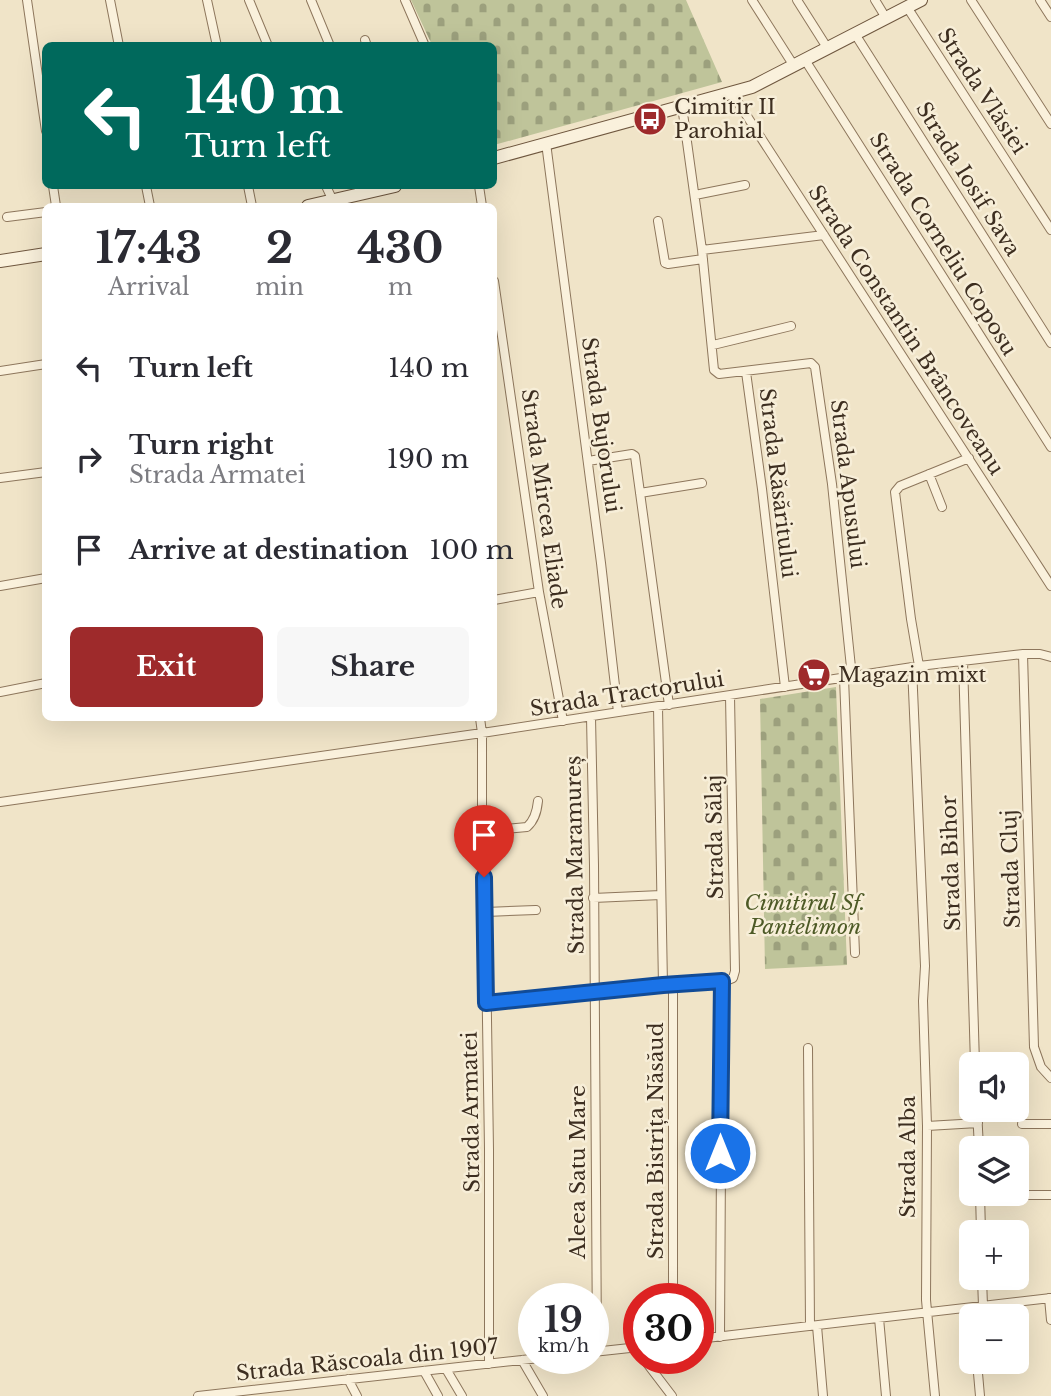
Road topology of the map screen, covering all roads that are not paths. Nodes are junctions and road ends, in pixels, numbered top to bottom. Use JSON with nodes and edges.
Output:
{"nodes":[{"id":1,"x":27,"y":0,"type":"edge"},
{"id":2,"x":110,"y":0,"type":"edge"},
{"id":3,"x":207,"y":0,"type":"edge"},
{"id":4,"x":248,"y":0,"type":"edge"},
{"id":5,"x":311,"y":0,"type":"edge"},
{"id":6,"x":405,"y":0,"type":"edge"},
{"id":7,"x":752,"y":0,"type":"edge"},
{"id":8,"x":797,"y":0,"type":"edge"},
{"id":9,"x":875,"y":0,"type":"edge"},
{"id":10,"x":921,"y":0,"type":"edge"},
{"id":11,"x":971,"y":0,"type":"edge"},
{"id":12,"x":1040,"y":0,"type":"edge"},
{"id":13,"x":907,"y":7,"type":"junction"},
{"id":14,"x":1051,"y":17,"type":"edge"},
{"id":15,"x":886,"y":18,"type":"junction"},
{"id":16,"x":855,"y":34,"type":"junction"},
{"id":17,"x":118,"y":42,"type":"edge"},
{"id":18,"x":216,"y":42,"type":"edge"},
{"id":19,"x":266,"y":42,"type":"edge"},
{"id":20,"x":328,"y":42,"type":"edge"},
{"id":21,"x":423,"y":42,"type":"edge"},
{"id":22,"x":828,"y":48,"type":"junction"},
{"id":23,"x":799,"y":63,"type":"junction"},
{"id":24,"x":732,"y":93,"type":"junction"},
{"id":25,"x":42,"y":103,"type":"edge"},
{"id":26,"x":682,"y":106,"type":"junction"},
{"id":27,"x":1051,"y":124,"type":"edge"},
{"id":28,"x":546,"y":143,"type":"junction"},
{"id":29,"x":497,"y":157,"type":"edge"},
{"id":30,"x":745,"y":185,"type":"dead end"},
{"id":31,"x":327,"y":189,"type":"edge"},
{"id":32,"x":384,"y":189,"type":"edge"},
{"id":33,"x":695,"y":195,"type":"junction"},
{"id":34,"x":332,"y":201,"type":"junction"},
{"id":35,"x":351,"y":202,"type":"edge"},
{"id":36,"x":322,"y":203,"type":"edge"},
{"id":37,"x":42,"y":212,"type":"edge"},
{"id":38,"x":7,"y":216,"type":"dead end"},
{"id":39,"x":658,"y":221,"type":"dead end"},
{"id":40,"x":1051,"y":230,"type":"edge"},
{"id":41,"x":824,"y":235,"type":"junction"},
{"id":42,"x":702,"y":254,"type":"junction"},
{"id":43,"x":42,"y":255,"type":"edge"},
{"id":44,"x":0,"y":261,"type":"edge"},
{"id":45,"x":497,"y":302,"type":"edge"},
{"id":46,"x":791,"y":326,"type":"dead end"},
{"id":47,"x":1051,"y":343,"type":"edge"},
{"id":48,"x":713,"y":345,"type":"junction"},
{"id":49,"x":42,"y":365,"type":"edge"},
{"id":50,"x":0,"y":371,"type":"edge"},
{"id":51,"x":746,"y":372,"type":"junction"},
{"id":52,"x":1051,"y":447,"type":"edge"},
{"id":53,"x":969,"y":458,"type":"junction"},
{"id":54,"x":588,"y":461,"type":"junction"},
{"id":55,"x":42,"y":473,"type":"edge"},
{"id":56,"x":929,"y":474,"type":"junction"},
{"id":57,"x":0,"y":478,"type":"edge"},
{"id":58,"x":702,"y":483,"type":"dead end"},
{"id":59,"x":640,"y":493,"type":"junction"},
{"id":60,"x":942,"y":507,"type":"dead end"},
{"id":61,"x":42,"y":579,"type":"edge"},
{"id":62,"x":0,"y":586,"type":"edge"},
{"id":63,"x":1051,"y":586,"type":"edge"},
{"id":64,"x":539,"y":592,"type":"junction"},
{"id":65,"x":497,"y":599,"type":"edge"},
{"id":66,"x":1023,"y":654,"type":"junction"},
{"id":67,"x":1051,"y":657,"type":"edge"},
{"id":68,"x":963,"y":661,"type":"junction"},
{"id":69,"x":916,"y":667,"type":"junction"},
{"id":70,"x":848,"y":677,"type":"junction"},
{"id":71,"x":42,"y":684,"type":"edge"},
{"id":72,"x":785,"y":687,"type":"junction"},
{"id":73,"x":0,"y":691,"type":"edge"},
{"id":74,"x":730,"y":696,"type":"junction"},
{"id":75,"x":669,"y":705,"type":"junction"},
{"id":76,"x":658,"y":707,"type":"junction"},
{"id":77,"x":618,"y":712,"type":"junction"},
{"id":78,"x":591,"y":717,"type":"junction"},
{"id":79,"x":480,"y":721,"type":"edge"},
{"id":80,"x":563,"y":721,"type":"junction"},
{"id":81,"x":482,"y":733,"type":"junction"},
{"id":82,"x":0,"y":802,"type":"edge"},
{"id":83,"x":538,"y":802,"type":"dead end"},
{"id":84,"x":481,"y":831,"type":"junction"},
{"id":85,"x":661,"y":895,"type":"junction"},
{"id":86,"x":593,"y":898,"type":"junction"},
{"id":87,"x":537,"y":911,"type":"dead end"},
{"id":88,"x":486,"y":912,"type":"junction"},
{"id":89,"x":855,"y":953,"type":"dead end"},
{"id":90,"x":722,"y":981,"type":"junction"},
{"id":91,"x":668,"y":984,"type":"junction"},
{"id":92,"x":594,"y":993,"type":"junction"},
{"id":93,"x":486,"y":1003,"type":"junction"},
{"id":94,"x":808,"y":1048,"type":"dead end"},
{"id":95,"x":975,"y":1052,"type":"edge"},
{"id":96,"x":1051,"y":1078,"type":"edge"},
{"id":97,"x":978,"y":1122,"type":"joint"},
{"id":98,"x":1022,"y":1124,"type":"dead end"},
{"id":99,"x":1051,"y":1124,"type":"edge"},
{"id":100,"x":927,"y":1126,"type":"junction"},
{"id":101,"x":978,"y":1136,"type":"edge"},
{"id":102,"x":1029,"y":1195,"type":"edge"},
{"id":103,"x":1051,"y":1195,"type":"edge"},
{"id":104,"x":595,"y":1283,"type":"edge"},
{"id":105,"x":673,"y":1283,"type":"edge"},
{"id":106,"x":1050,"y":1298,"type":"edge"},
{"id":107,"x":1000,"y":1304,"type":"edge"},
{"id":108,"x":959,"y":1312,"type":"edge"},
{"id":109,"x":926,"y":1313,"type":"junction"},
{"id":110,"x":879,"y":1318,"type":"junction"},
{"id":111,"x":1051,"y":1320,"type":"edge"},
{"id":112,"x":813,"y":1326,"type":"junction"},
{"id":113,"x":720,"y":1337,"type":"junction"},
{"id":114,"x":714,"y":1338,"type":"edge"},
{"id":115,"x":518,"y":1360,"type":"edge"},
{"id":116,"x":489,"y":1364,"type":"junction"},
{"id":117,"x":446,"y":1369,"type":"junction"},
{"id":118,"x":424,"y":1371,"type":"junction"},
{"id":119,"x":530,"y":1374,"type":"edge"},
{"id":120,"x":655,"y":1374,"type":"edge"},
{"id":121,"x":978,"y":1374,"type":"edge"},
{"id":122,"x":348,"y":1379,"type":"junction"},
{"id":123,"x":198,"y":1396,"type":"edge"},
{"id":124,"x":357,"y":1396,"type":"edge"},
{"id":125,"x":438,"y":1396,"type":"edge"},
{"id":126,"x":462,"y":1396,"type":"edge"},
{"id":127,"x":543,"y":1396,"type":"edge"},
{"id":128,"x":672,"y":1396,"type":"edge"},
{"id":129,"x":824,"y":1396,"type":"edge"},
{"id":130,"x":886,"y":1396,"type":"edge"},
{"id":131,"x":935,"y":1396,"type":"edge"},
{"id":132,"x":980,"y":1396,"type":"edge"}],
"edges":[{"from":1,"to":25,"type":"street"},
{"from":2,"to":17,"type":"street"},
{"from":3,"to":18,"type":"street"},
{"from":4,"to":19,"type":"street"},
{"from":5,"to":20,"type":"street"},
{"from":6,"to":21,"type":"street"},
{"from":7,"to":23,"type":"street","name":"Strada Corneliu Coposu"},
{"from":8,"to":22,"type":"street"},
{"from":9,"to":15,"type":"street"},
{"from":10,"to":13,"type":"street"},
{"from":11,"to":27,"type":"street"},
{"from":12,"to":14,"type":"street"},
{"from":13,"to":15,"type":"street"},
{"from":13,"to":40,"type":"street","name":"Strada Vlăsiei"},
{"from":15,"to":16,"type":"street"},
{"from":16,"to":22,"type":"street"},
{"from":16,"to":47,"type":"street","name":"Strada Iosif Sava"},
{"from":22,"to":23,"type":"street"},
{"from":23,"to":24,"type":"street"},
{"from":23,"to":52,"type":"street","name":"Strada Corneliu Coposu"},
{"from":24,"to":26,"type":"street"},
{"from":24,"to":41,"type":"street","name":"Strada Constantin Brâncoveanu"},
{"from":26,"to":28,"type":"street"},
{"from":26,"to":33,"type":"street","name":"Strada Răsăritului"},
{"from":28,"to":29,"type":"street"},
{"from":28,"to":54,"type":"street","name":"Strada Bujorului"},
{"from":30,"to":33,"type":"street"},
{"from":31,"to":34,"type":"street"},
{"from":32,"to":35,"type":"street"},
{"from":33,"to":42,"type":"street","name":"Strada Răsăritului"},
{"from":34,"to":35,"type":"street"},
{"from":34,"to":36,"type":"street"},
{"from":37,"to":38,"type":"street"},
{"from":39,"to":42,"type":"street"},
{"from":41,"to":42,"type":"street"},
{"from":41,"to":53,"type":"street","name":"Strada Constantin Brâncoveanu"},
{"from":42,"to":48,"type":"street","name":"Strada Răsăritului"},
{"from":43,"to":44,"type":"street"},
{"from":45,"to":64,"type":"street","name":"Strada Mircea Eliade"},
{"from":46,"to":48,"type":"street"},
{"from":48,"to":51,"type":"street","name":"Strada Răsăritului"},
{"from":49,"to":50,"type":"street"},
{"from":51,"to":70,"type":"street","name":"Strada Apusului"},
{"from":51,"to":72,"type":"street","name":"Strada Răsăritului"},
{"from":53,"to":56,"type":"street"},
{"from":53,"to":63,"type":"street","name":"Strada Constantin Brâncoveanu"},
{"from":54,"to":59,"type":"street"},
{"from":54,"to":77,"type":"street","name":"Strada Bujorului"},
{"from":55,"to":57,"type":"street"},
{"from":56,"to":60,"type":"street"},
{"from":56,"to":69,"type":"street"},
{"from":58,"to":59,"type":"street"},
{"from":59,"to":75,"type":"street"},
{"from":61,"to":62,"type":"street"},
{"from":64,"to":65,"type":"street"},
{"from":64,"to":80,"type":"street","name":"Strada Mircea Eliade"},
{"from":66,"to":67,"type":"street","name":"Strada Tractorului"},
{"from":66,"to":68,"type":"street","name":"Strada Tractorului"},
{"from":66,"to":96,"type":"street","name":"Strada Cluj"},
{"from":68,"to":69,"type":"street","name":"Strada Tractorului"},
{"from":68,"to":95,"type":"street","name":"Strada Bihor"},
{"from":69,"to":70,"type":"street","name":"Strada Tractorului"},
{"from":69,"to":100,"type":"street","name":"Strada Alba"},
{"from":70,"to":72,"type":"street","name":"Strada Tractorului"},
{"from":70,"to":89,"type":"street","name":"Strada Apusului"},
{"from":71,"to":73,"type":"street"},
{"from":72,"to":74,"type":"street","name":"Strada Tractorului"},
{"from":74,"to":75,"type":"street","name":"Strada Tractorului"},
{"from":74,"to":90,"type":"street","name":"Strada Sălaj"},
{"from":75,"to":76,"type":"street","name":"Strada Tractorului"},
{"from":76,"to":77,"type":"street","name":"Strada Tractorului"},
{"from":76,"to":85,"type":"street","name":"Strada Bistrița Năsăud"},
{"from":77,"to":78,"type":"street","name":"Strada Tractorului"},
{"from":78,"to":80,"type":"street","name":"Strada Tractorului"},
{"from":78,"to":86,"type":"street","name":"Strada Maramureș"},
{"from":79,"to":81,"type":"street","name":"Strada Armatei"},
{"from":80,"to":81,"type":"street","name":"Strada Tractorului"},
{"from":81,"to":82,"type":"street","name":"Strada Tractorului"},
{"from":81,"to":84,"type":"street","name":"Strada Armatei"},
{"from":83,"to":84,"type":"street"},
{"from":84,"to":88,"type":"street","name":"Strada Armatei"},
{"from":85,"to":86,"type":"street"},
{"from":85,"to":91,"type":"street","name":"Strada Bistrița Năsăud"},
{"from":86,"to":92,"type":"street","name":"Strada Maramureș"},
{"from":87,"to":88,"type":"street"},
{"from":88,"to":93,"type":"street","name":"Strada Armatei"},
{"from":90,"to":91,"type":"street"},
{"from":90,"to":113,"type":"street"},
{"from":91,"to":92,"type":"street"},
{"from":91,"to":105,"type":"street","name":"Strada Bistrița Năsăud"},
{"from":92,"to":93,"type":"street"},
{"from":92,"to":104,"type":"street","name":"Aleea Satu Mare"},
{"from":93,"to":116,"type":"street","name":"Strada Armatei"},
{"from":94,"to":112,"type":"street"},
{"from":97,"to":100,"type":"street"},
{"from":97,"to":101,"type":"street"},
{"from":98,"to":99,"type":"street"},
{"from":100,"to":109,"type":"street","name":"Strada Alba"},
{"from":102,"to":103,"type":"street"},
{"from":106,"to":107,"type":"street"},
{"from":106,"to":111,"type":"street"},
{"from":108,"to":109,"type":"street"},
{"from":109,"to":110,"type":"street"},
{"from":109,"to":131,"type":"street","name":"Strada Alba"},
{"from":110,"to":112,"type":"street"},
{"from":110,"to":130,"type":"street"},
{"from":112,"to":113,"type":"street"},
{"from":112,"to":129,"type":"street"},
{"from":113,"to":114,"type":"street"},
{"from":115,"to":116,"type":"street","name":"Strada Răscoala din 1907"},
{"from":116,"to":117,"type":"street","name":"Strada Răscoala din 1907"},
{"from":117,"to":118,"type":"street","name":"Strada Răscoala din 1907"},
{"from":117,"to":126,"type":"street"},
{"from":118,"to":122,"type":"street","name":"Strada Răscoala din 1907"},
{"from":118,"to":125,"type":"street"},
{"from":119,"to":127,"type":"street"},
{"from":120,"to":128,"type":"street"},
{"from":121,"to":132,"type":"street"},
{"from":122,"to":123,"type":"street","name":"Strada Răscoala din 1907"},
{"from":122,"to":124,"type":"street"}]}
